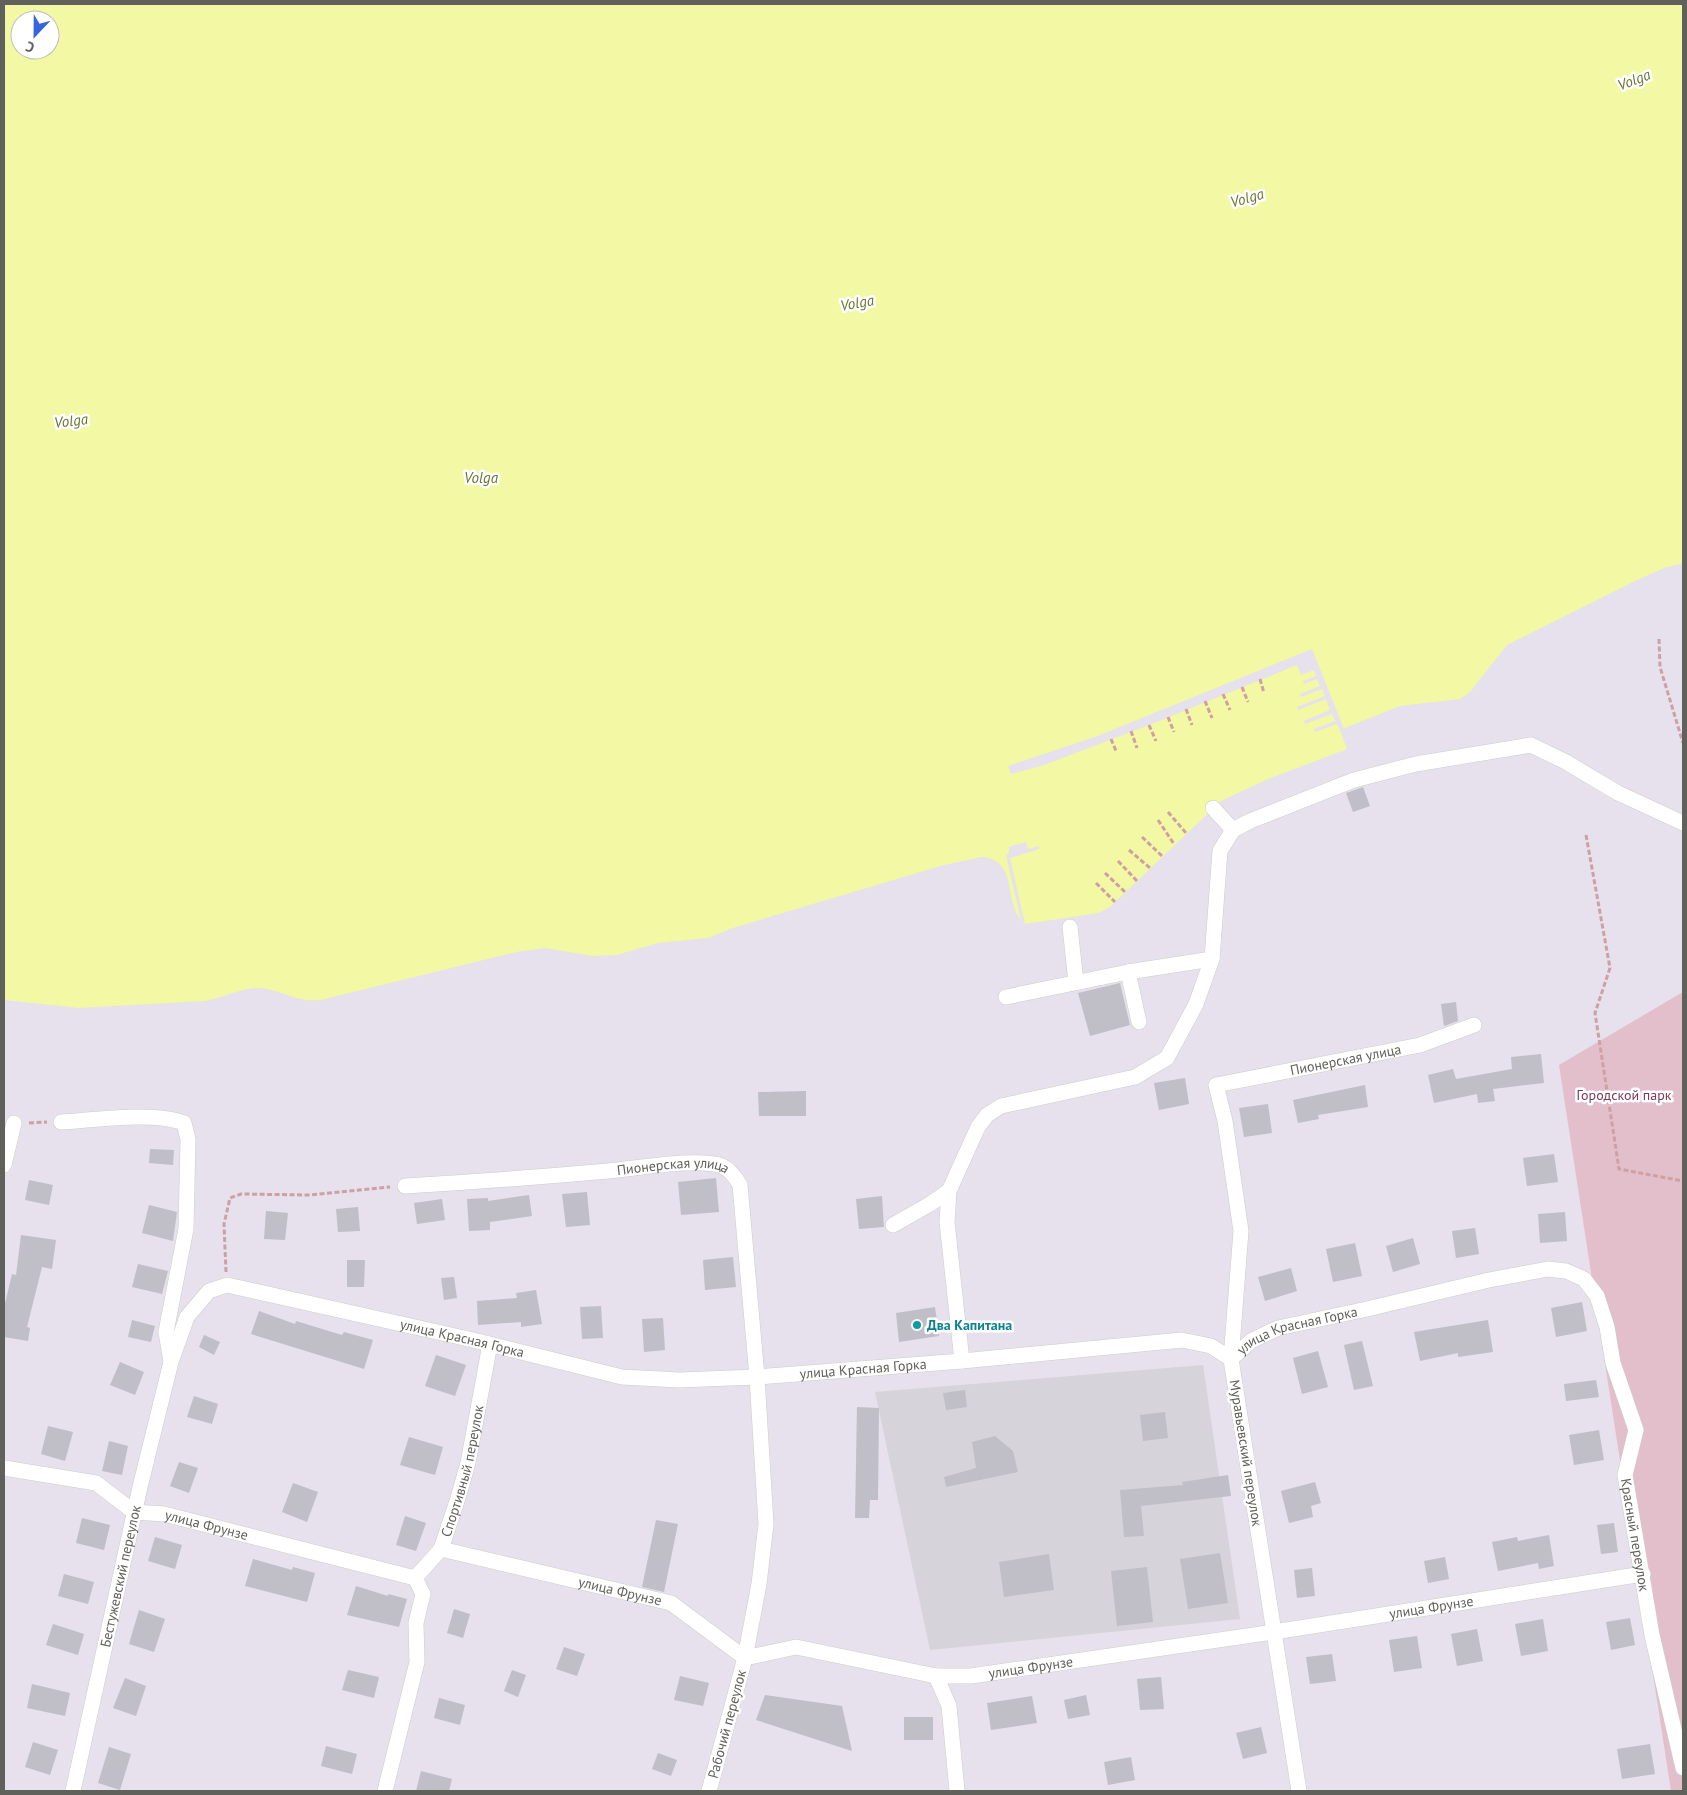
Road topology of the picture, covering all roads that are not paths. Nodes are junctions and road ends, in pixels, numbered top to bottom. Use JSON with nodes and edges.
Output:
{"nodes":[{"id":1,"x":1213,"y":808,"type":"dead end"},
{"id":2,"x":1683,"y":823,"type":"edge"},
{"id":3,"x":1233,"y":830,"type":"junction"},
{"id":4,"x":1070,"y":927,"type":"dead end"},
{"id":5,"x":1212,"y":959,"type":"junction"},
{"id":6,"x":1128,"y":972,"type":"junction"},
{"id":7,"x":1076,"y":982,"type":"junction"},
{"id":8,"x":1006,"y":997,"type":"dead end"},
{"id":9,"x":1139,"y":1022,"type":"dead end"},
{"id":10,"x":1474,"y":1025,"type":"dead end"},
{"id":11,"x":1216,"y":1085,"type":"joint"},
{"id":12,"x":60,"y":1122,"type":"road end"},
{"id":13,"x":14,"y":1123,"type":"road end"},
{"id":14,"x":4,"y":1165,"type":"edge"},
{"id":15,"x":405,"y":1186,"type":"road end"},
{"id":16,"x":949,"y":1191,"type":"junction"},
{"id":17,"x":893,"y":1225,"type":"dead end"},
{"id":18,"x":1584,"y":1280,"type":"joint"},
{"id":19,"x":490,"y":1344,"type":"junction"},
{"id":20,"x":1232,"y":1359,"type":"junction"},
{"id":21,"x":171,"y":1362,"type":"junction"},
{"id":22,"x":962,"y":1362,"type":"junction"},
{"id":23,"x":757,"y":1377,"type":"junction"},
{"id":24,"x":4,"y":1468,"type":"edge"},
{"id":25,"x":134,"y":1512,"type":"junction"},
{"id":26,"x":441,"y":1549,"type":"junction"},
{"id":27,"x":1643,"y":1574,"type":"junction"},
{"id":28,"x":415,"y":1578,"type":"junction"},
{"id":29,"x":1274,"y":1632,"type":"junction"},
{"id":30,"x":746,"y":1658,"type":"junction"},
{"id":31,"x":936,"y":1676,"type":"junction"},
{"id":32,"x":1683,"y":1768,"type":"edge"},
{"id":33,"x":73,"y":1791,"type":"edge"},
{"id":34,"x":385,"y":1791,"type":"edge"},
{"id":35,"x":709,"y":1791,"type":"edge"},
{"id":36,"x":957,"y":1791,"type":"edge"},
{"id":37,"x":1299,"y":1791,"type":"edge"}],
"edges":[{"from":1,"to":3,"type":"street"},
{"from":2,"to":3,"type":"street"},
{"from":3,"to":5,"type":"street"},
{"from":4,"to":7,"type":"street"},
{"from":5,"to":6,"type":"street"},
{"from":5,"to":16,"type":"street"},
{"from":6,"to":7,"type":"street"},
{"from":6,"to":9,"type":"street"},
{"from":7,"to":8,"type":"street"},
{"from":10,"to":11,"type":"street","name":"Пионерская улица"},
{"from":11,"to":20,"type":"street","name":"Муравьевский переулок"},
{"from":12,"to":21,"type":"street"},
{"from":13,"to":14,"type":"street"},
{"from":15,"to":23,"type":"street","name":"Пионерская улица"},
{"from":16,"to":17,"type":"street"},
{"from":16,"to":22,"type":"street"},
{"from":18,"to":20,"type":"street","name":"улица Красная Горка"},
{"from":18,"to":27,"type":"street","name":"Красный переулок"},
{"from":19,"to":21,"type":"street","name":"улица Красная Горка"},
{"from":19,"to":23,"type":"street","name":"улица Красная Горка"},
{"from":19,"to":26,"type":"street","name":"Спортивный переулок"},
{"from":20,"to":22,"type":"street","name":"улица Красная Горка"},
{"from":20,"to":29,"type":"street","name":"Муравьевский переулок"},
{"from":21,"to":25,"type":"street","name":"Бестужевский переулок"},
{"from":22,"to":23,"type":"street","name":"улица Красная Горка"},
{"from":23,"to":30,"type":"street","name":"Пионерская улица"},
{"from":24,"to":25,"type":"street"},
{"from":25,"to":28,"type":"street","name":"улица Фрунзе"},
{"from":25,"to":33,"type":"street","name":"Бестужевский переулок"},
{"from":26,"to":28,"type":"street","name":"Спортивный переулок"},
{"from":26,"to":30,"type":"street","name":"улица Фрунзе"},
{"from":27,"to":29,"type":"street","name":"улица Фрунзе"},
{"from":27,"to":32,"type":"street","name":"Красный переулок"},
{"from":28,"to":34,"type":"street"},
{"from":29,"to":31,"type":"street","name":"улица Фрунзе"},
{"from":29,"to":37,"type":"street","name":"Муравьевский переулок"},
{"from":30,"to":31,"type":"street","name":"улица Фрунзе"},
{"from":30,"to":35,"type":"street","name":"Рабочий переулок"},
{"from":31,"to":36,"type":"street"}]}
